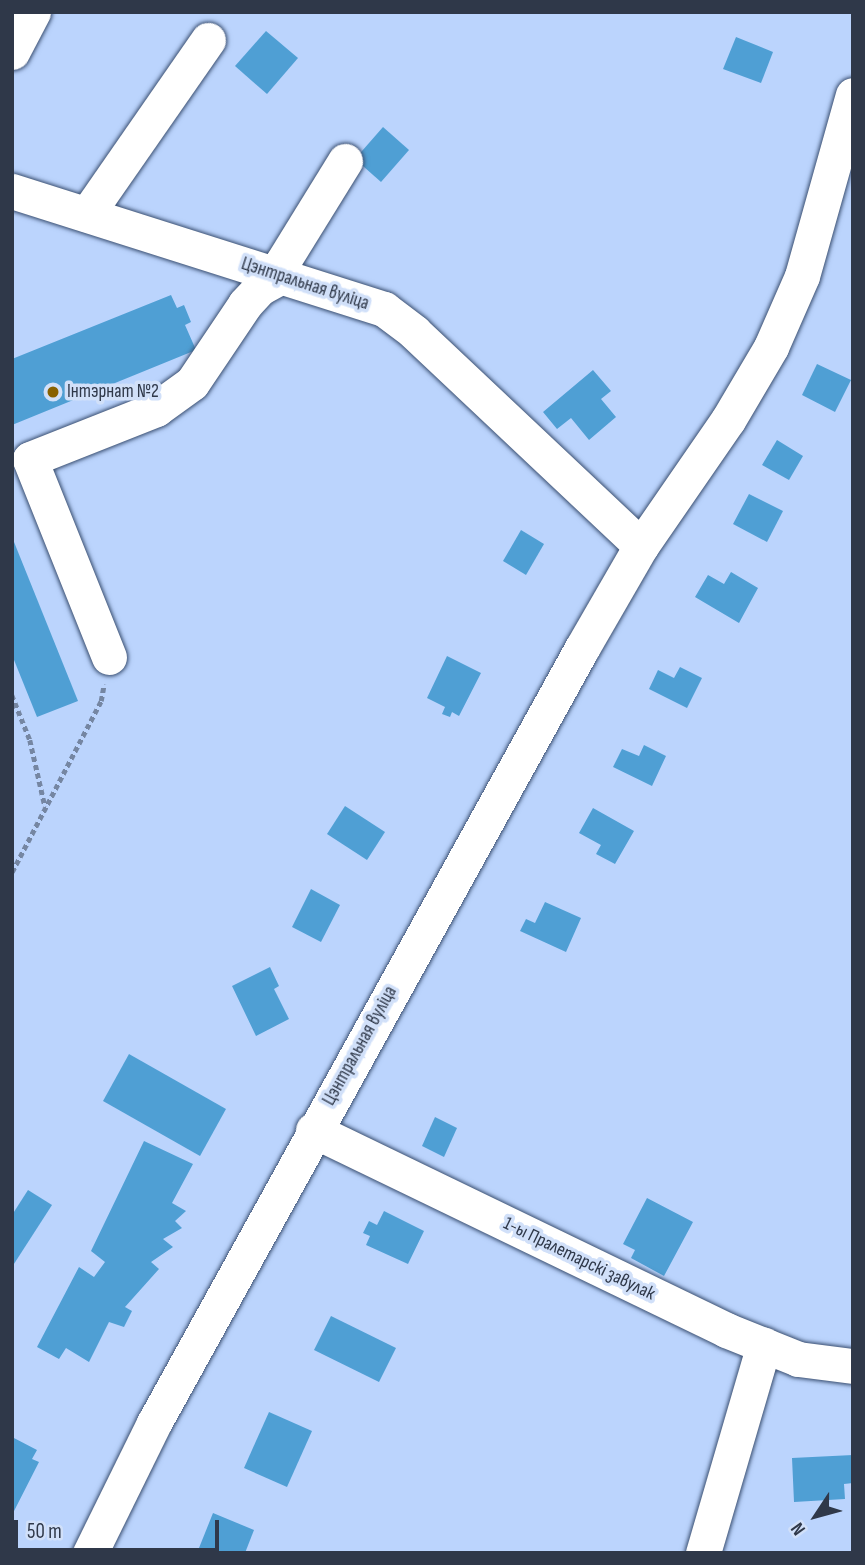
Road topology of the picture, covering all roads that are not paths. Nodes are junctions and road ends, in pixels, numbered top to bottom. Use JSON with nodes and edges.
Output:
{"nodes":[{"id":1,"x":33,"y":12,"type":"edge"},
{"id":2,"x":208,"y":40,"type":"dead end"},
{"id":3,"x":12,"y":52,"type":"edge"},
{"id":4,"x":853,"y":95,"type":"edge"},
{"id":5,"x":345,"y":161,"type":"dead end"},
{"id":6,"x":12,"y":191,"type":"edge"},
{"id":7,"x":87,"y":214,"type":"junction"},
{"id":8,"x":282,"y":276,"type":"junction"},
{"id":9,"x":642,"y":547,"type":"junction"},
{"id":10,"x":109,"y":657,"type":"road end"},
{"id":11,"x":313,"y":1130,"type":"junction"},
{"id":12,"x":764,"y":1345,"type":"junction"},
{"id":13,"x":853,"y":1366,"type":"edge"},
{"id":14,"x":90,"y":1553,"type":"edge"},
{"id":15,"x":703,"y":1553,"type":"edge"}],
"edges":[{"from":1,"to":3,"type":"street"},
{"from":2,"to":7,"type":"street"},
{"from":4,"to":9,"type":"street","name":"Цэнтральная вуліца"},
{"from":5,"to":8,"type":"street"},
{"from":6,"to":7,"type":"street","name":"Цэнтральная вуліца"},
{"from":7,"to":8,"type":"street","name":"Цэнтральная вуліца"},
{"from":8,"to":9,"type":"street","name":"Цэнтральная вуліца"},
{"from":8,"to":10,"type":"street"},
{"from":9,"to":11,"type":"street","name":"Цэнтральная вуліца"},
{"from":11,"to":12,"type":"street","name":"1-ы Пралетарскі завулак"},
{"from":11,"to":14,"type":"street","name":"Цэнтральная вуліца"},
{"from":12,"to":13,"type":"street","name":"1-ы Пралетарскі завулак"},
{"from":12,"to":15,"type":"street"}]}
